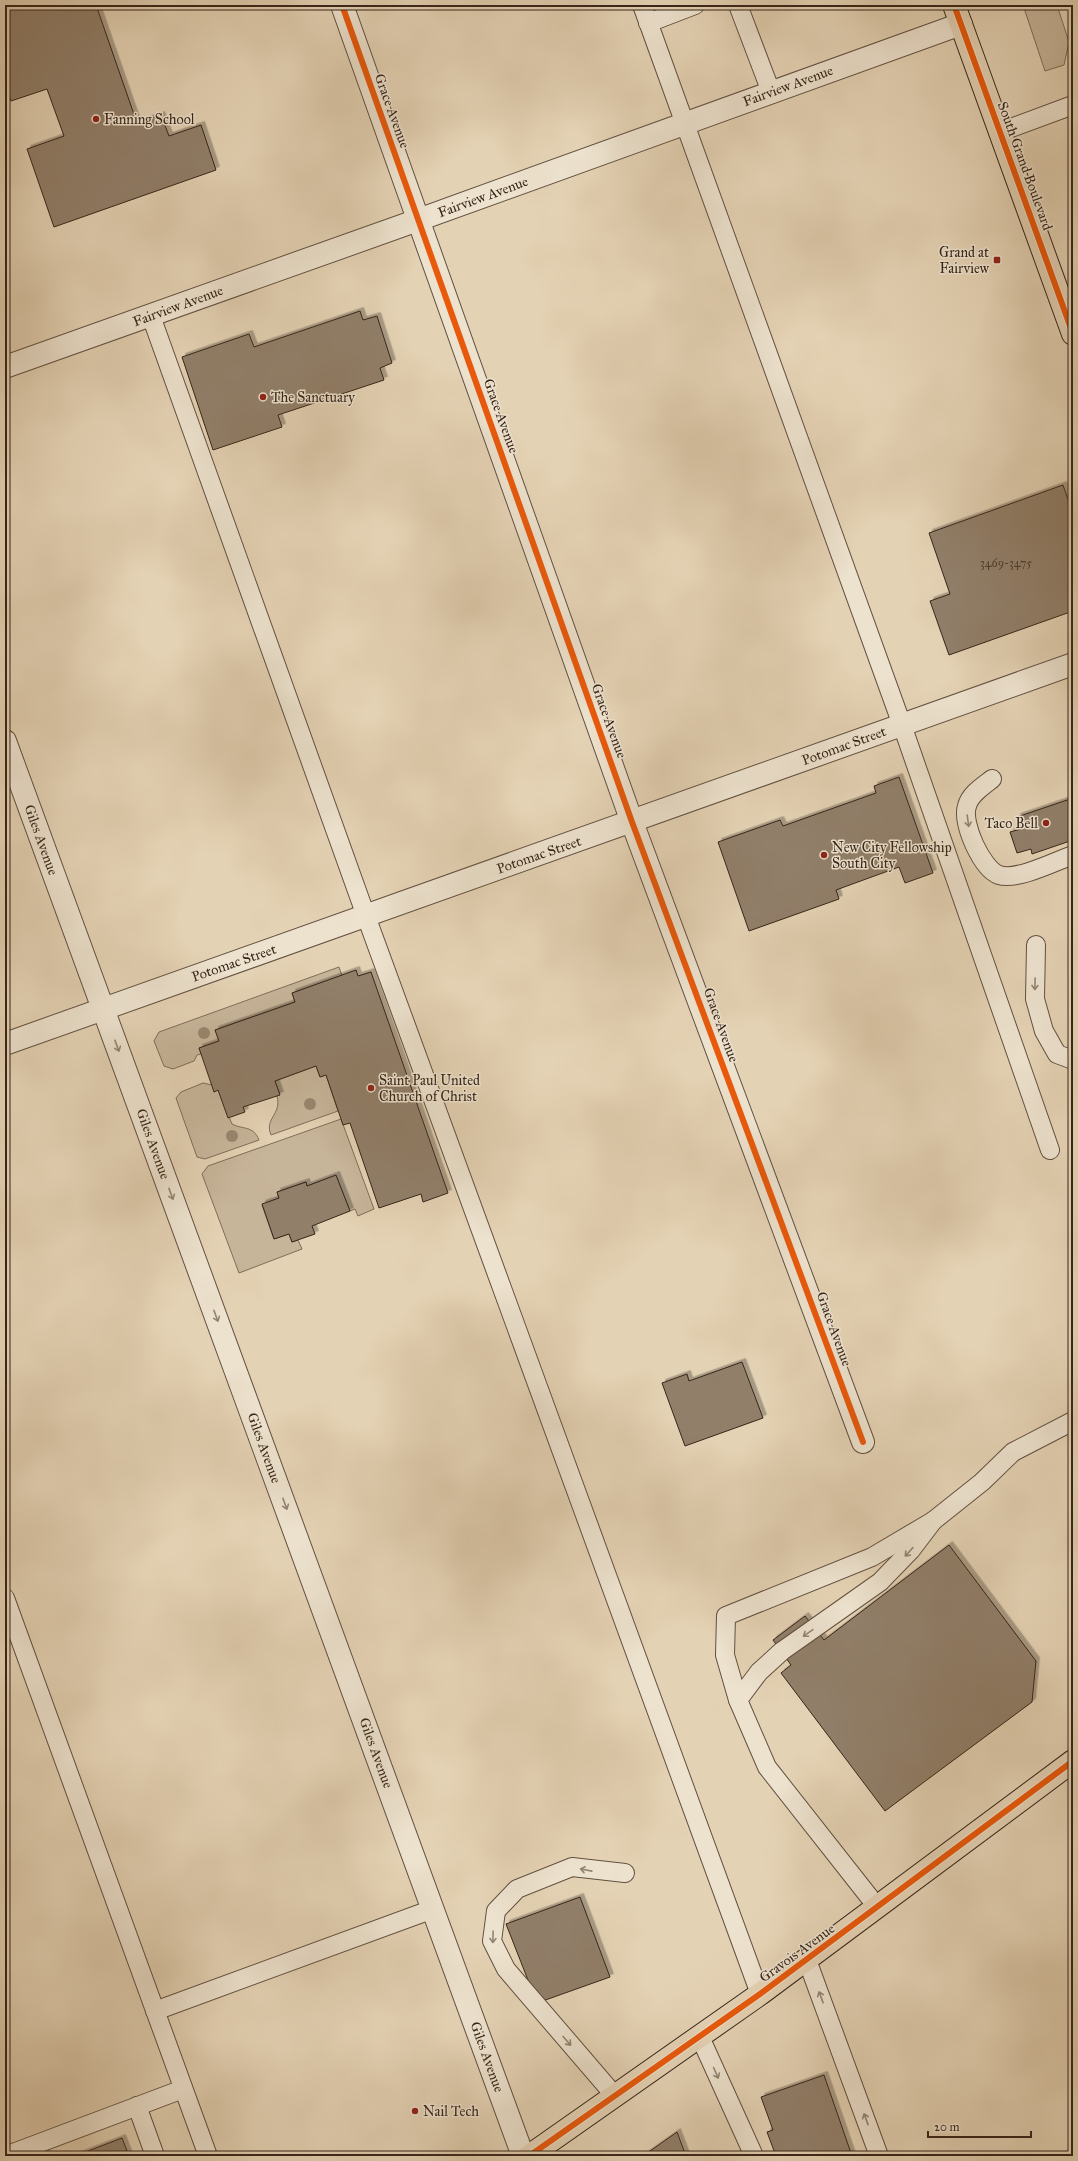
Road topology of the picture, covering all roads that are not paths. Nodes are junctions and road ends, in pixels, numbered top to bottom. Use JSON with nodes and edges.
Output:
{"nodes":[{"id":1,"x":342,"y":5,"type":"edge"},
{"id":2,"x":642,"y":5,"type":"edge"},
{"id":3,"x":695,"y":5,"type":"edge"},
{"id":4,"x":738,"y":5,"type":"edge"},
{"id":5,"x":957,"y":14,"type":"edge"},
{"id":6,"x":648,"y":23,"type":"junction"},
{"id":7,"x":771,"y":92,"type":"junction"},
{"id":8,"x":1073,"y":105,"type":"edge"},
{"id":9,"x":685,"y":123,"type":"junction"},
{"id":10,"x":1000,"y":132,"type":"junction"},
{"id":11,"x":418,"y":220,"type":"junction"},
{"id":12,"x":151,"y":316,"type":"junction"},
{"id":13,"x":1073,"y":334,"type":"edge"},
{"id":14,"x":5,"y":367,"type":"edge"},
{"id":15,"x":1073,"y":664,"type":"edge"},
{"id":16,"x":902,"y":725,"type":"junction"},
{"id":17,"x":5,"y":741,"type":"edge"},
{"id":18,"x":992,"y":779,"type":"dead end"},
{"id":19,"x":632,"y":822,"type":"junction"},
{"id":20,"x":1073,"y":854,"type":"edge"},
{"id":21,"x":366,"y":916,"type":"junction"},
{"id":22,"x":1036,"y":945,"type":"dead end"},
{"id":23,"x":103,"y":1009,"type":"junction"},
{"id":24,"x":5,"y":1044,"type":"edge"},
{"id":25,"x":1073,"y":1060,"type":"edge"},
{"id":26,"x":1050,"y":1150,"type":"dead end"},
{"id":27,"x":1073,"y":1421,"type":"edge"},
{"id":28,"x":863,"y":1442,"type":"dead end"},
{"id":29,"x":933,"y":1522,"type":"junction"},
{"id":30,"x":5,"y":1598,"type":"edge"},
{"id":31,"x":738,"y":1700,"type":"junction"},
{"id":32,"x":1073,"y":1761,"type":"edge"},
{"id":33,"x":625,"y":1873,"type":"dead end"},
{"id":34,"x":433,"y":1908,"type":"junction"},
{"id":35,"x":878,"y":1908,"type":"junction"},
{"id":36,"x":807,"y":1960,"type":"junction"},
{"id":37,"x":760,"y":1994,"type":"junction"},
{"id":38,"x":155,"y":2011,"type":"junction"},
{"id":39,"x":700,"y":2037,"type":"junction"},
{"id":40,"x":183,"y":2089,"type":"junction"},
{"id":41,"x":615,"y":2096,"type":"junction"},
{"id":42,"x":137,"y":2106,"type":"junction"},
{"id":43,"x":5,"y":2156,"type":"edge"},
{"id":44,"x":155,"y":2156,"type":"edge"},
{"id":45,"x":208,"y":2156,"type":"edge"},
{"id":46,"x":523,"y":2156,"type":"edge"},
{"id":47,"x":529,"y":2156,"type":"edge"},
{"id":48,"x":754,"y":2156,"type":"edge"},
{"id":49,"x":879,"y":2156,"type":"edge"}],
"edges":[{"from":1,"to":11,"type":"street","name":"Grace Avenue"},
{"from":2,"to":6,"type":"lane"},
{"from":3,"to":6,"type":"lane"},
{"from":4,"to":7,"type":"lane"},
{"from":5,"to":7,"type":"street","name":"Fairview Avenue"},
{"from":5,"to":10,"type":"main road","name":"South Grand Boulevard"},
{"from":6,"to":9,"type":"lane"},
{"from":7,"to":9,"type":"street","name":"Fairview Avenue"},
{"from":8,"to":10,"type":"lane"},
{"from":9,"to":11,"type":"street","name":"Fairview Avenue"},
{"from":9,"to":16,"type":"lane"},
{"from":10,"to":13,"type":"main road","name":"South Grand Boulevard"},
{"from":11,"to":12,"type":"street","name":"Fairview Avenue"},
{"from":11,"to":19,"type":"street","name":"Grace Avenue"},
{"from":12,"to":14,"type":"street","name":"Fairview Avenue"},
{"from":12,"to":21,"type":"lane"},
{"from":15,"to":16,"type":"street","name":"Potomac Street"},
{"from":16,"to":19,"type":"street","name":"Potomac Street"},
{"from":16,"to":26,"type":"lane"},
{"from":17,"to":23,"type":"street","name":"Giles Avenue"},
{"from":18,"to":20,"type":"lane","one_way":true},
{"from":19,"to":21,"type":"street","name":"Potomac Street"},
{"from":19,"to":28,"type":"street","name":"Grace Avenue"},
{"from":21,"to":23,"type":"street","name":"Potomac Street"},
{"from":21,"to":37,"type":"lane"},
{"from":22,"to":25,"type":"lane","one_way":true},
{"from":23,"to":24,"type":"street","name":"Potomac Street"},
{"from":23,"to":34,"type":"street","name":"Giles Avenue","one_way":true},
{"from":27,"to":29,"type":"lane"},
{"from":29,"to":31,"type":"lane","one_way":true},
{"from":29,"to":31,"type":"lane"},
{"from":30,"to":38,"type":"lane"},
{"from":31,"to":35,"type":"lane"},
{"from":32,"to":35,"type":"main road","name":"Gravois Avenue"},
{"from":33,"to":41,"type":"lane","one_way":true},
{"from":34,"to":38,"type":"lane"},
{"from":34,"to":46,"type":"street","name":"Giles Avenue"},
{"from":35,"to":36,"type":"main road","name":"Gravois Avenue"},
{"from":36,"to":37,"type":"main road","name":"Gravois Avenue"},
{"from":49,"to":36,"type":"lane","one_way":true},
{"from":37,"to":39,"type":"main road","name":"Gravois Avenue"},
{"from":38,"to":40,"type":"lane"},
{"from":39,"to":41,"type":"main road","name":"Gravois Avenue"},
{"from":39,"to":48,"type":"lane","one_way":true},
{"from":40,"to":42,"type":"lane"},
{"from":40,"to":45,"type":"lane"},
{"from":41,"to":47,"type":"main road","name":"Gravois Avenue"},
{"from":42,"to":43,"type":"lane"},
{"from":42,"to":44,"type":"lane"}]}
